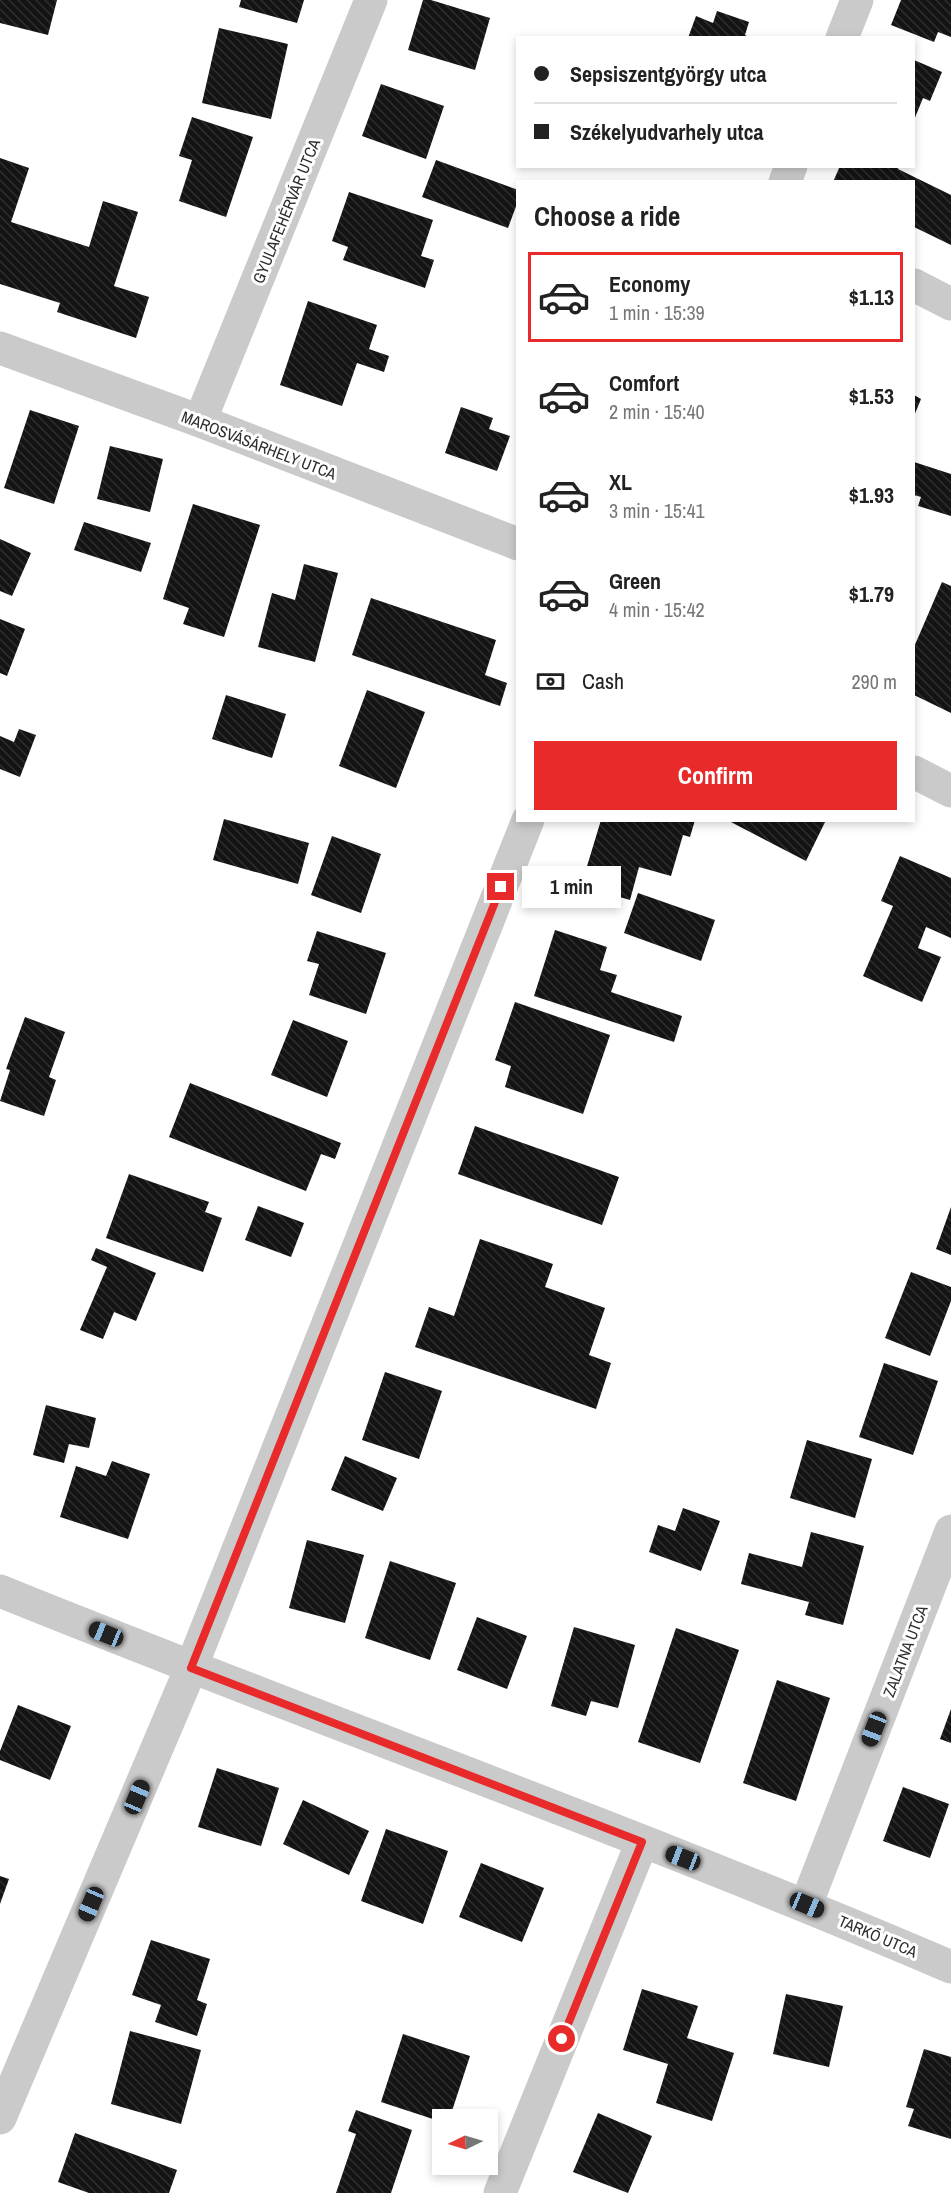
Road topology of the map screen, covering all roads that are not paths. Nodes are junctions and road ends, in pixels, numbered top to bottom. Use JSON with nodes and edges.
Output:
{"nodes":[{"id":1,"x":371,"y":0,"type":"edge"},
{"id":2,"x":857,"y":0,"type":"edge"},
{"id":3,"x":843,"y":36,"type":"edge"},
{"id":4,"x":915,"y":286,"type":"edge"},
{"id":5,"x":951,"y":304,"type":"edge"},
{"id":6,"x":0,"y":348,"type":"edge"},
{"id":7,"x":200,"y":421,"type":"junction"},
{"id":8,"x":516,"y":543,"type":"edge"},
{"id":9,"x":915,"y":773,"type":"edge"},
{"id":10,"x":951,"y":791,"type":"edge"},
{"id":11,"x":527,"y":822,"type":"edge"},
{"id":12,"x":951,"y":1531,"type":"edge"},
{"id":13,"x":0,"y":1591,"type":"edge"},
{"id":14,"x":191,"y":1668,"type":"junction"},
{"id":15,"x":642,"y":1842,"type":"junction"},
{"id":16,"x":807,"y":1905,"type":"junction"},
{"id":17,"x":951,"y":1967,"type":"edge"},
{"id":18,"x":0,"y":2118,"type":"edge"},
{"id":19,"x":500,"y":2193,"type":"edge"}],
"edges":[{"from":1,"to":7,"type":"street","name":"GYULAFEHÉRVÁR UTCA"},
{"from":2,"to":3,"type":"street"},
{"from":4,"to":5,"type":"street"},
{"from":6,"to":7,"type":"street","name":"MAROSVÁSÁRHELY UTCA"},
{"from":7,"to":8,"type":"street","name":"MAROSVÁSÁRHELY UTCA"},
{"from":9,"to":10,"type":"street"},
{"from":11,"to":14,"type":"street"},
{"from":12,"to":16,"type":"street","name":"ZALATNA UTCA"},
{"from":13,"to":14,"type":"street","name":"TARKŐ UTCA"},
{"from":14,"to":15,"type":"street","name":"TARKŐ UTCA"},
{"from":14,"to":18,"type":"street"},
{"from":15,"to":16,"type":"street","name":"TARKŐ UTCA"},
{"from":15,"to":19,"type":"street"},
{"from":16,"to":17,"type":"street","name":"TARKŐ UTCA"}]}
